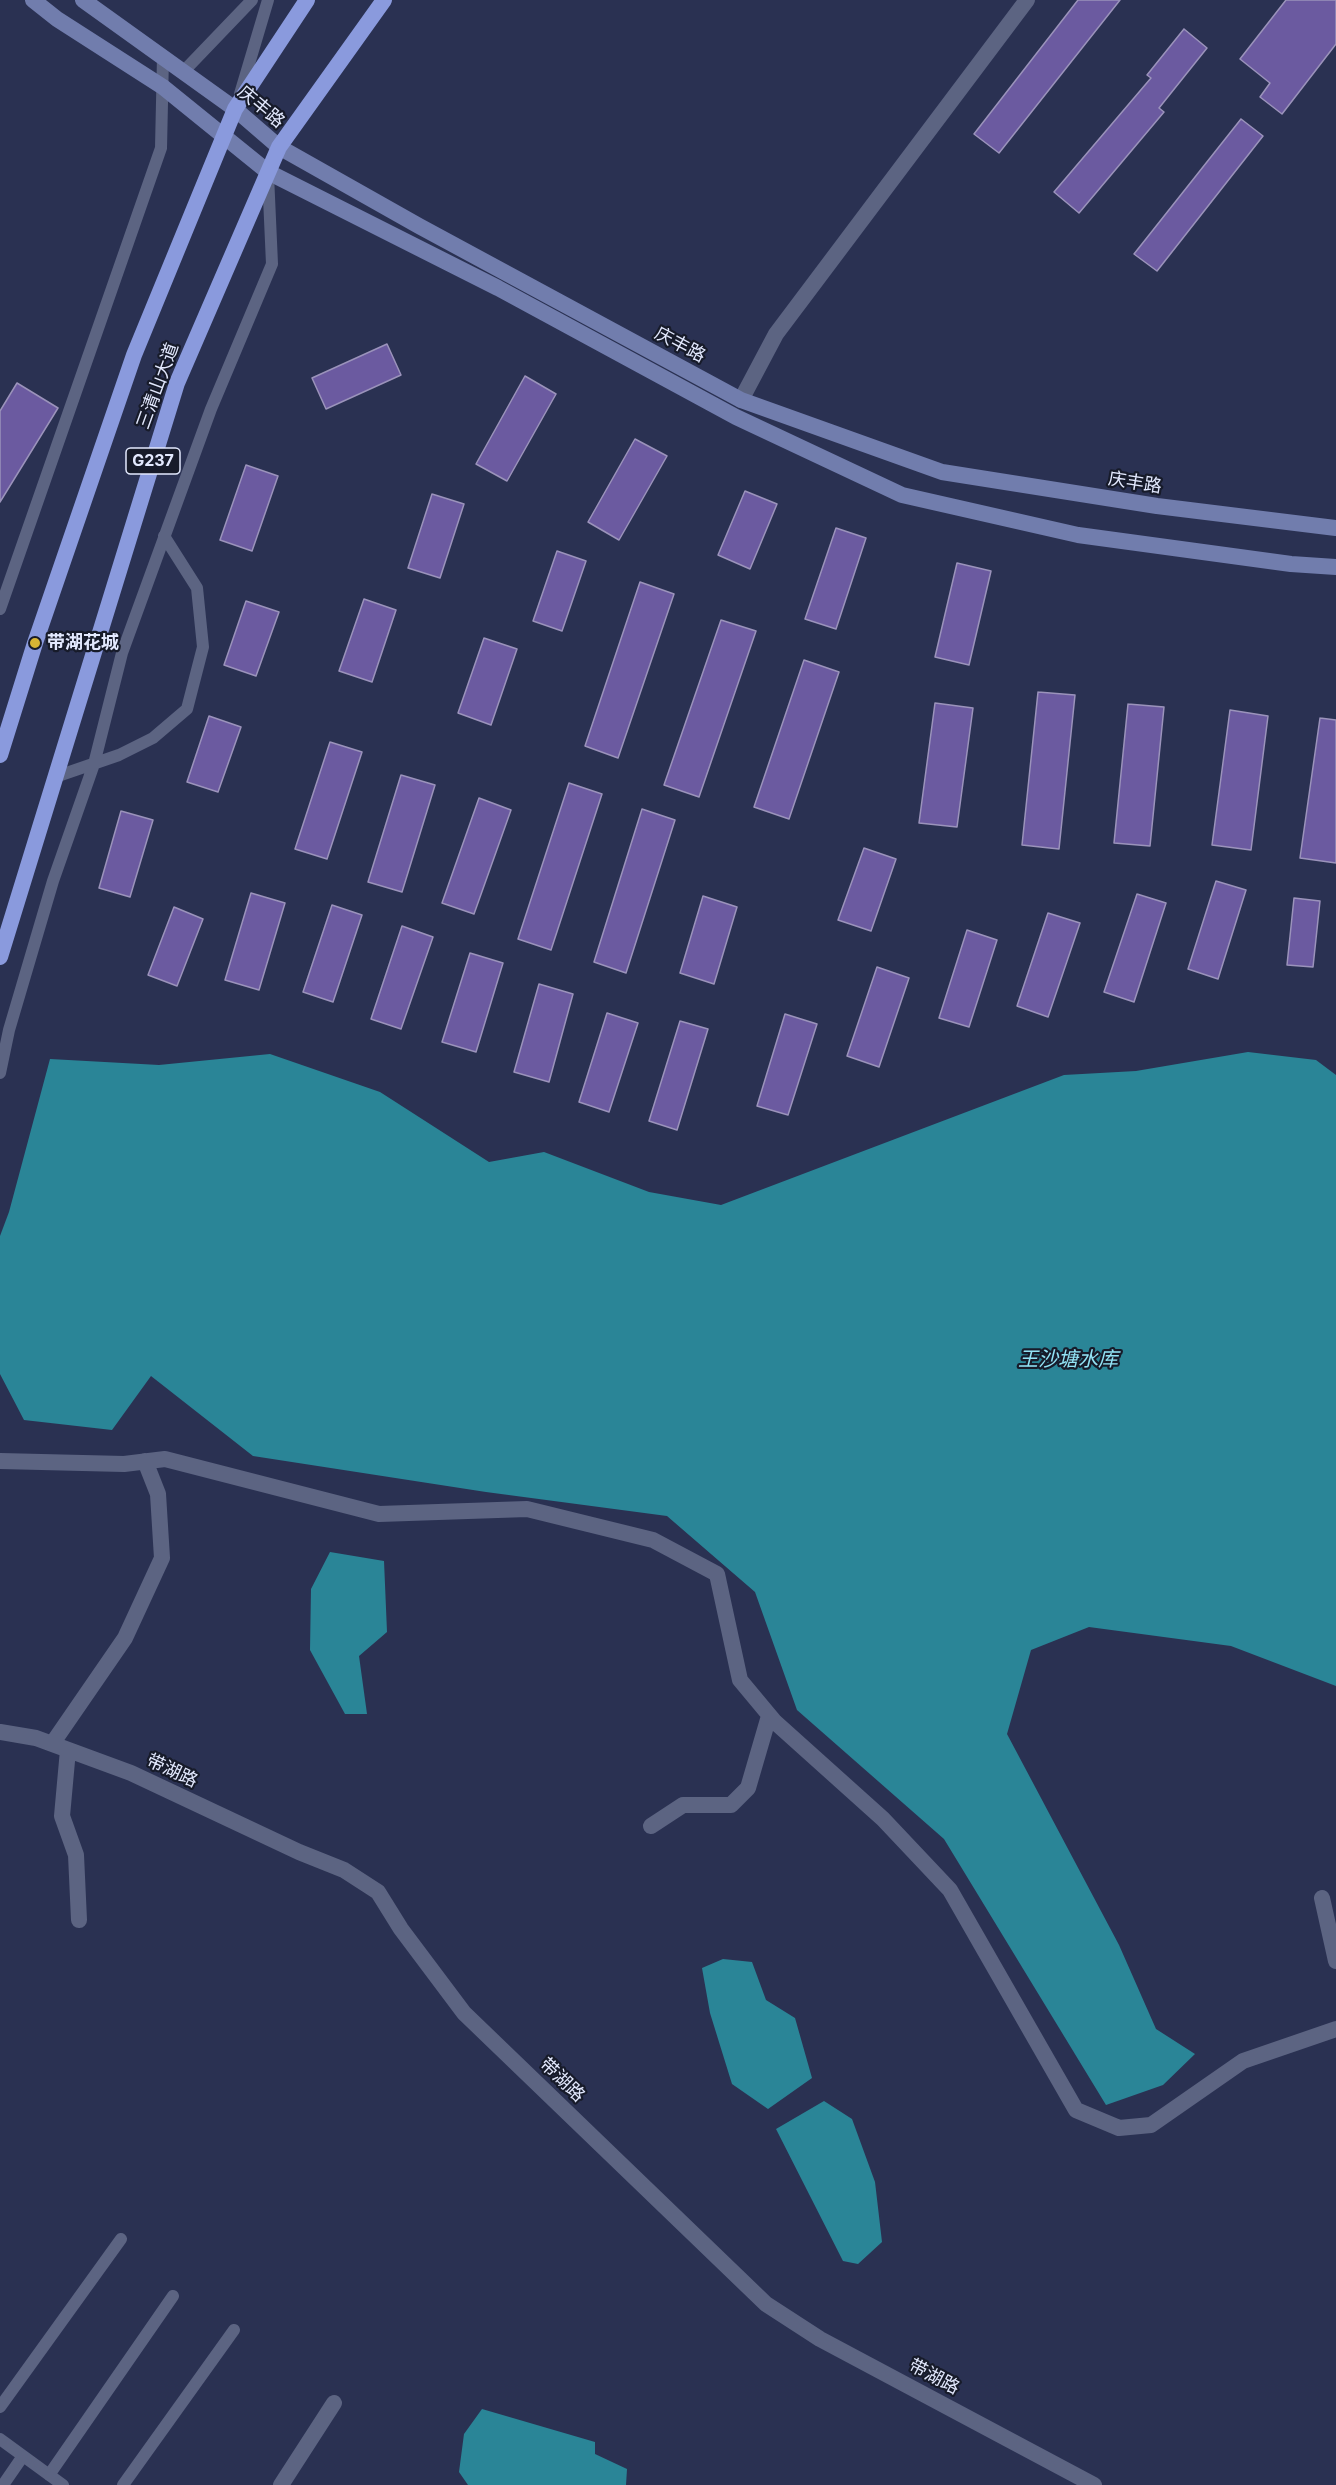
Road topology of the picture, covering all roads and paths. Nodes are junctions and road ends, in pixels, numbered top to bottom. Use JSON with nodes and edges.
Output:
{"nodes":[{"id":1,"x":33,"y":0,"type":"edge"},
{"id":2,"x":83,"y":0,"type":"edge"},
{"id":3,"x":252,"y":0,"type":"edge"},
{"id":4,"x":268,"y":0,"type":"edge"},
{"id":5,"x":308,"y":0,"type":"edge"},
{"id":6,"x":384,"y":0,"type":"edge"},
{"id":7,"x":1027,"y":0,"type":"edge"},
{"id":8,"x":163,"y":57,"type":"junction"},
{"id":9,"x":183,"y":72,"type":"junction"},
{"id":10,"x":163,"y":87,"type":"junction"},
{"id":11,"x":235,"y":110,"type":"junction"},
{"id":12,"x":224,"y":138,"type":"junction"},
{"id":13,"x":279,"y":147,"type":"junction"},
{"id":14,"x":268,"y":172,"type":"junction"},
{"id":15,"x":741,"y":400,"type":"junction"},
{"id":16,"x":1336,"y":528,"type":"edge"},
{"id":17,"x":164,"y":536,"type":"junction"},
{"id":18,"x":1336,"y":567,"type":"edge"},
{"id":19,"x":0,"y":609,"type":"edge"},
{"id":20,"x":0,"y":755,"type":"edge"},
{"id":21,"x":94,"y":764,"type":"junction"},
{"id":22,"x":56,"y":777,"type":"junction"},
{"id":23,"x":0,"y":957,"type":"edge"},
{"id":24,"x":0,"y":1073,"type":"edge"},
{"id":25,"x":0,"y":1461,"type":"edge"},
{"id":26,"x":145,"y":1461,"type":"junction"},
{"id":27,"x":769,"y":1716,"type":"junction"},
{"id":28,"x":0,"y":1732,"type":"edge"},
{"id":29,"x":52,"y":1744,"type":"junction"},
{"id":30,"x":68,"y":1750,"type":"junction"},
{"id":31,"x":651,"y":1826,"type":"dead end"},
{"id":32,"x":1322,"y":1898,"type":"dead end"},
{"id":33,"x":79,"y":1920,"type":"dead end"},
{"id":34,"x":1336,"y":1961,"type":"edge"},
{"id":35,"x":1336,"y":2029,"type":"edge"},
{"id":36,"x":121,"y":2239,"type":"dead end"},
{"id":37,"x":173,"y":2296,"type":"dead end"},
{"id":38,"x":234,"y":2330,"type":"dead end"},
{"id":39,"x":334,"y":2403,"type":"dead end"},
{"id":40,"x":0,"y":2407,"type":"edge"},
{"id":41,"x":0,"y":2439,"type":"edge"},
{"id":42,"x":23,"y":2456,"type":"junction"},
{"id":43,"x":49,"y":2475,"type":"junction"},
{"id":44,"x":3,"y":2485,"type":"edge"},
{"id":45,"x":63,"y":2485,"type":"edge"},
{"id":46,"x":123,"y":2485,"type":"edge"},
{"id":47,"x":281,"y":2485,"type":"edge"},
{"id":48,"x":1094,"y":2485,"type":"edge"}],
"edges":[{"from":1,"to":10,"type":"main road"},
{"from":2,"to":8,"type":"main road","name":"庆丰路"},
{"from":3,"to":9,"type":"lane"},
{"from":4,"to":11,"type":"lane"},
{"from":5,"to":11,"type":"highway","name":"三清山大道","number":"G237"},
{"from":6,"to":13,"type":"highway","name":"三清山大道","number":"G237"},
{"from":7,"to":15,"type":"street"},
{"from":8,"to":9,"type":"main road","name":"庆丰路"},
{"from":8,"to":10,"type":"lane"},
{"from":9,"to":11,"type":"main road","name":"庆丰路"},
{"from":10,"to":12,"type":"main road"},
{"from":10,"to":19,"type":"lane"},
{"from":11,"to":12,"type":"highway","name":"三清山大道","number":"G237"},
{"from":11,"to":13,"type":"main road","name":"庆丰路"},
{"from":12,"to":14,"type":"main road"},
{"from":12,"to":20,"type":"highway","name":"三清山大道","number":"G237"},
{"from":13,"to":14,"type":"highway","name":"三清山大道","number":"G237"},
{"from":13,"to":15,"type":"main road","name":"庆丰路"},
{"from":14,"to":17,"type":"lane"},
{"from":14,"to":18,"type":"main road"},
{"from":14,"to":22,"type":"highway","name":"三清山大道","number":"G237"},
{"from":15,"to":16,"type":"main road","name":"庆丰路"},
{"from":17,"to":21,"type":"lane"},
{"from":17,"to":21,"type":"lane"},
{"from":21,"to":22,"type":"lane"},
{"from":21,"to":24,"type":"lane"},
{"from":22,"to":23,"type":"highway","name":"三清山大道","number":"G237"},
{"from":25,"to":26,"type":"street"},
{"from":26,"to":27,"type":"street"},
{"from":26,"to":29,"type":"street"},
{"from":27,"to":31,"type":"street"},
{"from":27,"to":35,"type":"street"},
{"from":28,"to":29,"type":"street","name":"带湖路"},
{"from":29,"to":30,"type":"street","name":"带湖路"},
{"from":30,"to":33,"type":"street"},
{"from":30,"to":48,"type":"street","name":"带湖路"},
{"from":32,"to":34,"type":"street"},
{"from":36,"to":40,"type":"lane"},
{"from":37,"to":43,"type":"lane"},
{"from":38,"to":46,"type":"lane"},
{"from":39,"to":47,"type":"street"},
{"from":41,"to":42,"type":"lane"},
{"from":42,"to":43,"type":"lane"},
{"from":42,"to":44,"type":"lane"},
{"from":43,"to":45,"type":"lane"}]}
